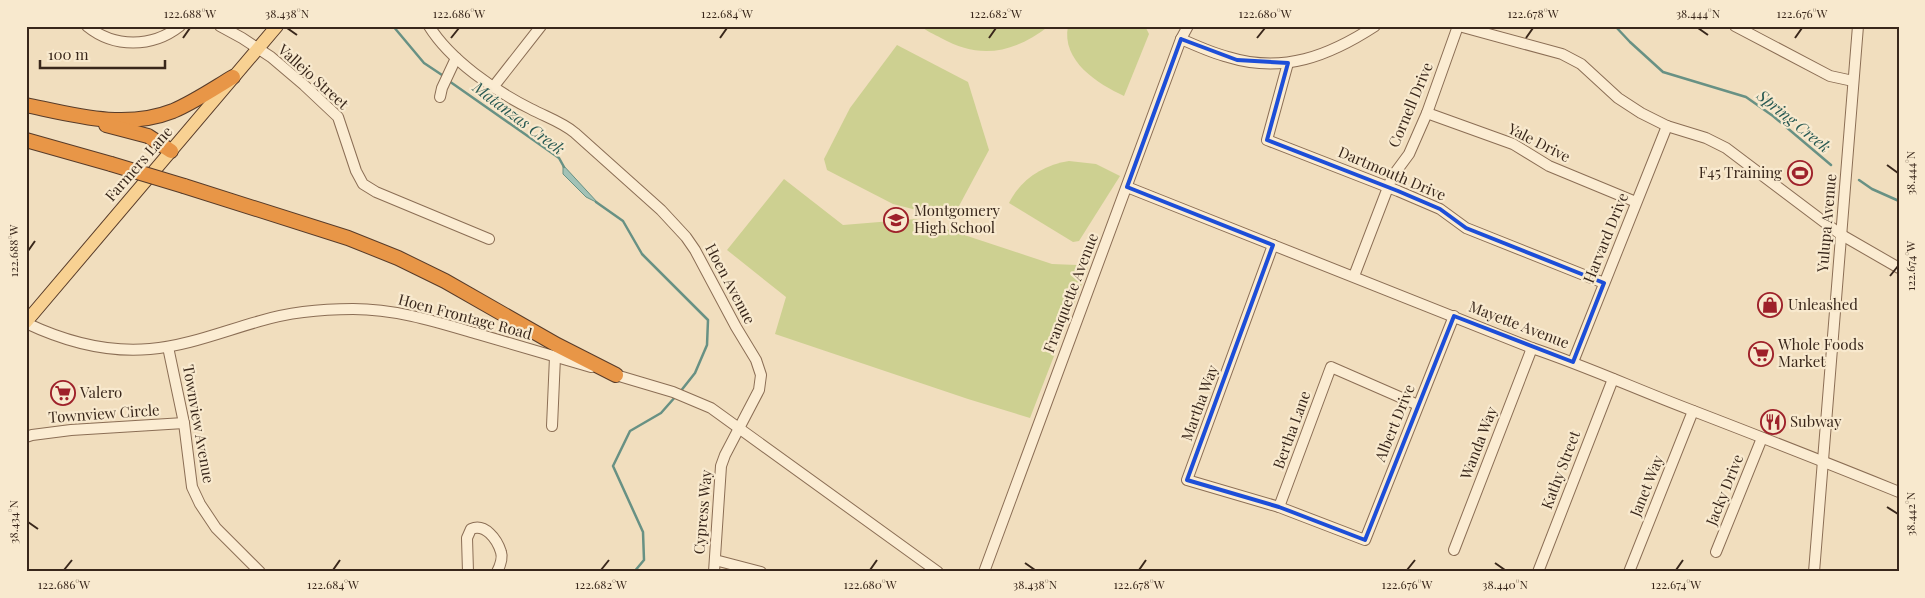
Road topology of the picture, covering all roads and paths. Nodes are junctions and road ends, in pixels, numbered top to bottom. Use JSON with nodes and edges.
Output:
{"nodes":[{"id":1,"x":87,"y":26,"type":"edge"},
{"id":2,"x":180,"y":26,"type":"edge"},
{"id":3,"x":220,"y":26,"type":"edge"},
{"id":4,"x":277,"y":26,"type":"edge"},
{"id":5,"x":430,"y":26,"type":"edge"},
{"id":6,"x":541,"y":26,"type":"edge"},
{"id":7,"x":1188,"y":26,"type":"edge"},
{"id":8,"x":1375,"y":26,"type":"edge"},
{"id":9,"x":1459,"y":26,"type":"edge"},
{"id":10,"x":1735,"y":26,"type":"edge"},
{"id":11,"x":1760,"y":26,"type":"edge"},
{"id":12,"x":1858,"y":26,"type":"edge"},
{"id":13,"x":1181,"y":39,"type":"junction"},
{"id":14,"x":1759,"y":39,"type":"junction"},
{"id":15,"x":258,"y":48,"type":"junction"},
{"id":16,"x":456,"y":58,"type":"junction"},
{"id":17,"x":1288,"y":63,"type":"junction"},
{"id":18,"x":233,"y":77,"type":"junction"},
{"id":19,"x":1853,"y":81,"type":"junction"},
{"id":20,"x":494,"y":86,"type":"junction"},
{"id":21,"x":441,"y":92,"type":"dead end"},
{"id":22,"x":26,"y":105,"type":"edge"},
{"id":23,"x":1428,"y":113,"type":"junction"},
{"id":24,"x":74,"y":115,"type":"junction"},
{"id":25,"x":1667,"y":126,"type":"junction"},
{"id":26,"x":26,"y":140,"type":"edge"},
{"id":27,"x":171,"y":151,"type":"junction"},
{"id":28,"x":1127,"y":186,"type":"junction"},
{"id":29,"x":1388,"y":188,"type":"junction"},
{"id":30,"x":1636,"y":202,"type":"junction"},
{"id":31,"x":1840,"y":234,"type":"junction"},
{"id":32,"x":488,"y":239,"type":"dead end"},
{"id":33,"x":1273,"y":245,"type":"junction"},
{"id":34,"x":1899,"y":268,"type":"edge"},
{"id":35,"x":1354,"y":276,"type":"junction"},
{"id":36,"x":1604,"y":283,"type":"junction"},
{"id":37,"x":1454,"y":316,"type":"junction"},
{"id":38,"x":26,"y":322,"type":"edge"},
{"id":39,"x":168,"y":347,"type":"junction"},
{"id":40,"x":1532,"y":348,"type":"junction"},
{"id":41,"x":555,"y":357,"type":"junction"},
{"id":42,"x":1573,"y":362,"type":"junction"},
{"id":43,"x":616,"y":375,"type":"junction"},
{"id":44,"x":1613,"y":379,"type":"junction"},
{"id":45,"x":1418,"y":404,"type":"junction"},
{"id":46,"x":1693,"y":411,"type":"junction"},
{"id":47,"x":184,"y":422,"type":"junction"},
{"id":48,"x":552,"y":426,"type":"dead end"},
{"id":49,"x":740,"y":428,"type":"junction"},
{"id":50,"x":26,"y":438,"type":"edge"},
{"id":51,"x":1762,"y":438,"type":"junction"},
{"id":52,"x":1822,"y":460,"type":"junction"},
{"id":53,"x":1899,"y":492,"type":"edge"},
{"id":54,"x":1279,"y":507,"type":"junction"},
{"id":55,"x":1454,"y":550,"type":"dead end"},
{"id":56,"x":1716,"y":552,"type":"dead end"},
{"id":57,"x":715,"y":560,"type":"junction"},
{"id":58,"x":260,"y":572,"type":"edge"},
{"id":59,"x":468,"y":572,"type":"edge"},
{"id":60,"x":497,"y":572,"type":"edge"},
{"id":61,"x":714,"y":572,"type":"edge"},
{"id":62,"x":761,"y":572,"type":"edge"},
{"id":63,"x":938,"y":572,"type":"edge"},
{"id":64,"x":984,"y":572,"type":"edge"},
{"id":65,"x":1538,"y":572,"type":"edge"},
{"id":66,"x":1629,"y":572,"type":"edge"},
{"id":67,"x":1814,"y":572,"type":"edge"}],
"edges":[{"from":1,"to":2,"type":"street"},
{"from":3,"to":15,"type":"street","name":"Vallejo Street"},
{"from":4,"to":15,"type":"main road","name":"Farmers Lane"},
{"from":5,"to":16,"type":"street","name":"Hoen Avenue"},
{"from":6,"to":20,"type":"street"},
{"from":7,"to":13,"type":"street","name":"Franquette Avenue"},
{"from":8,"to":17,"type":"street"},
{"from":9,"to":23,"type":"street","name":"Cornell Drive"},
{"from":9,"to":25,"type":"street"},
{"from":10,"to":14,"type":"street"},
{"from":11,"to":14,"type":"street"},
{"from":12,"to":19,"type":"street","name":"Yulupa Avenue"},
{"from":13,"to":17,"type":"street"},
{"from":13,"to":28,"type":"street","name":"Franquette Avenue"},
{"from":14,"to":19,"type":"street"},
{"from":15,"to":18,"type":"main road","name":"Farmers Lane"},
{"from":15,"to":32,"type":"street","name":"Vallejo Street"},
{"from":16,"to":20,"type":"street","name":"Hoen Avenue"},
{"from":16,"to":21,"type":"street"},
{"from":17,"to":29,"type":"street","name":"Dartmouth Drive"},
{"from":18,"to":24,"type":"highway"},
{"from":18,"to":27,"type":"main road","name":"Farmers Lane"},
{"from":19,"to":31,"type":"street","name":"Yulupa Avenue"},
{"from":20,"to":49,"type":"street","name":"Hoen Avenue"},
{"from":22,"to":24,"type":"highway"},
{"from":23,"to":29,"type":"street","name":"Cornell Drive"},
{"from":23,"to":30,"type":"street","name":"Yale Drive"},
{"from":24,"to":27,"type":"highway"},
{"from":25,"to":30,"type":"street","name":"Harvard Drive"},
{"from":25,"to":31,"type":"street"},
{"from":26,"to":43,"type":"highway","bridge":true},
{"from":27,"to":38,"type":"main road","name":"Farmers Lane"},
{"from":28,"to":33,"type":"street","name":"Mayette Avenue"},
{"from":28,"to":64,"type":"street","name":"Franquette Avenue"},
{"from":29,"to":35,"type":"street","name":"Cornell Drive"},
{"from":29,"to":36,"type":"street","name":"Dartmouth Drive"},
{"from":30,"to":36,"type":"street","name":"Harvard Drive"},
{"from":31,"to":34,"type":"street"},
{"from":31,"to":52,"type":"street","name":"Yulupa Avenue"},
{"from":33,"to":35,"type":"street","name":"Mayette Avenue"},
{"from":33,"to":54,"type":"street","name":"Martha Way"},
{"from":35,"to":37,"type":"street","name":"Mayette Avenue"},
{"from":36,"to":42,"type":"street","name":"Harvard Drive"},
{"from":37,"to":40,"type":"street","name":"Mayette Avenue"},
{"from":37,"to":45,"type":"street","name":"Albert Drive"},
{"from":38,"to":39,"type":"street","name":"Hoen Frontage Road"},
{"from":39,"to":41,"type":"street","name":"Hoen Frontage Road"},
{"from":39,"to":47,"type":"street","name":"Townview Avenue"},
{"from":40,"to":42,"type":"street","name":"Mayette Avenue"},
{"from":40,"to":55,"type":"street","name":"Wanda Way"},
{"from":41,"to":43,"type":"street","name":"Hoen Frontage Road"},
{"from":41,"to":48,"type":"street"},
{"from":42,"to":44,"type":"street","name":"Mayette Avenue"},
{"from":43,"to":49,"type":"street","name":"Hoen Frontage Road"},
{"from":44,"to":46,"type":"street","name":"Mayette Avenue"},
{"from":44,"to":65,"type":"street","name":"Kathy Street"},
{"from":45,"to":54,"type":"street","name":"Albert Drive"},
{"from":45,"to":54,"type":"street","name":"Bertha Lane"},
{"from":46,"to":51,"type":"street","name":"Mayette Avenue"},
{"from":46,"to":66,"type":"street","name":"Janet Way"},
{"from":47,"to":50,"type":"street","name":"Townview Circle"},
{"from":47,"to":58,"type":"street","name":"Townview Avenue"},
{"from":49,"to":57,"type":"street","name":"Cypress Way"},
{"from":49,"to":63,"type":"street"},
{"from":51,"to":52,"type":"street","name":"Mayette Avenue"},
{"from":51,"to":56,"type":"street","name":"Jacky Drive"},
{"from":52,"to":53,"type":"street","name":"Mayette Avenue"},
{"from":52,"to":67,"type":"street","name":"Yulupa Avenue"},
{"from":57,"to":61,"type":"street","name":"Cypress Way"},
{"from":57,"to":62,"type":"street"},
{"from":59,"to":60,"type":"street"}]}
